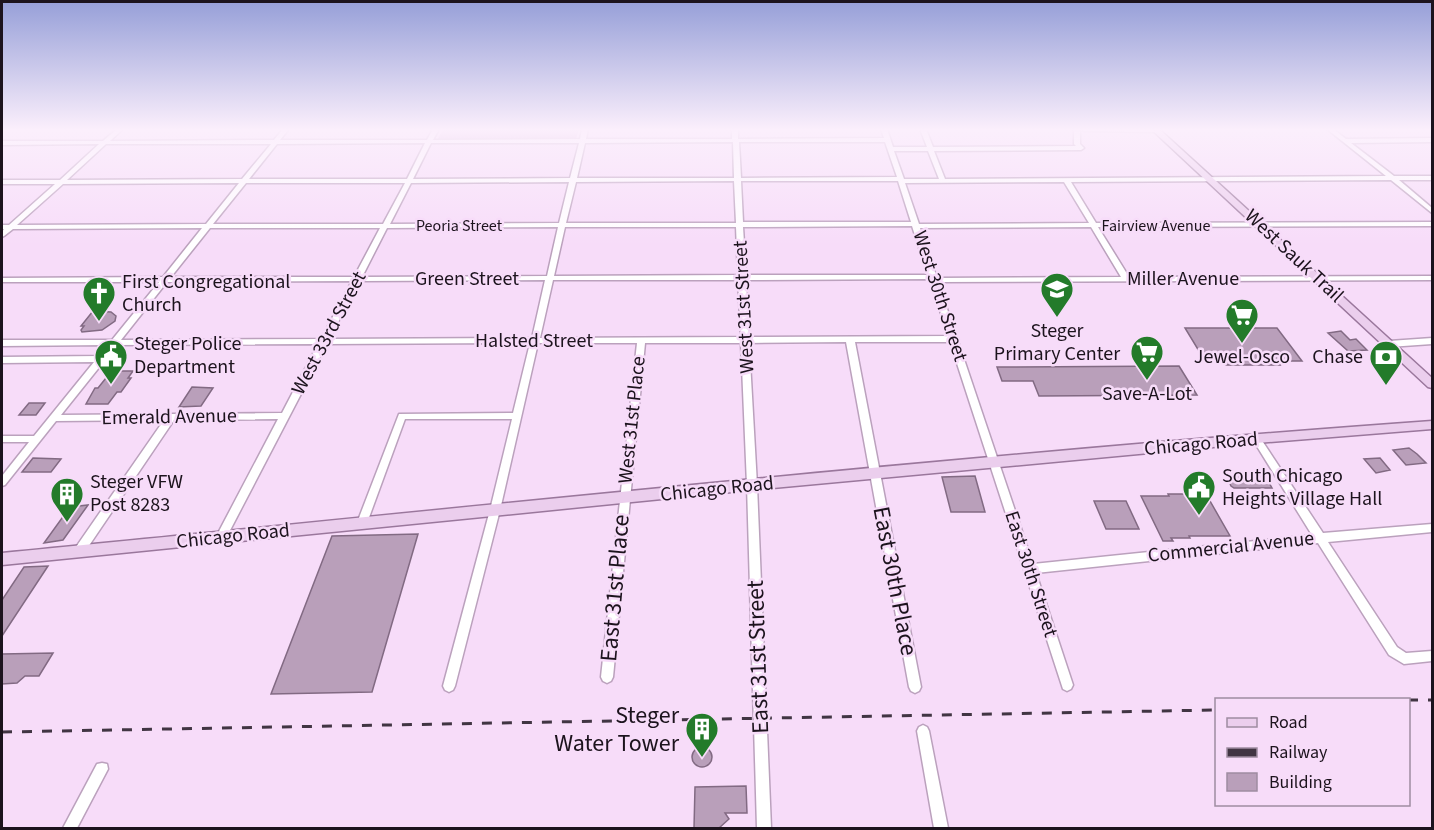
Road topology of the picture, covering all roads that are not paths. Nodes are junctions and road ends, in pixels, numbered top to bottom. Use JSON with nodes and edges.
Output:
{"nodes":[{"id":1,"x":77,"y":168,"type":"edge"},
{"id":2,"x":255,"y":168,"type":"edge"},
{"id":3,"x":416,"y":168,"type":"edge"},
{"id":4,"x":576,"y":168,"type":"edge"},
{"id":5,"x":737,"y":168,"type":"edge"},
{"id":6,"x":897,"y":168,"type":"edge"},
{"id":7,"x":938,"y":168,"type":"edge"},
{"id":8,"x":1198,"y":168,"type":"edge"},
{"id":9,"x":1381,"y":168,"type":"edge"},
{"id":10,"x":1395,"y":178,"type":"junction"},
{"id":11,"x":1432,"y":178,"type":"edge"},
{"id":12,"x":1211,"y":179,"type":"junction"},
{"id":13,"x":737,"y":180,"type":"junction"},
{"id":14,"x":901,"y":180,"type":"junction"},
{"id":15,"x":244,"y":181,"type":"junction"},
{"id":16,"x":409,"y":181,"type":"junction"},
{"id":17,"x":573,"y":181,"type":"junction"},
{"id":18,"x":943,"y":181,"type":"junction"},
{"id":19,"x":1067,"y":181,"type":"junction"},
{"id":20,"x":2,"y":182,"type":"edge"},
{"id":21,"x":61,"y":182,"type":"junction"},
{"id":22,"x":1432,"y":211,"type":"edge"},
{"id":23,"x":1432,"y":224,"type":"edge"},
{"id":24,"x":740,"y":225,"type":"junction"},
{"id":25,"x":916,"y":225,"type":"junction"},
{"id":26,"x":1259,"y":225,"type":"junction"},
{"id":27,"x":208,"y":226,"type":"junction"},
{"id":28,"x":386,"y":226,"type":"junction"},
{"id":29,"x":562,"y":226,"type":"junction"},
{"id":30,"x":1094,"y":226,"type":"junction"},
{"id":31,"x":2,"y":227,"type":"edge"},
{"id":32,"x":10,"y":227,"type":"junction"},
{"id":33,"x":2,"y":235,"type":"edge"},
{"id":34,"x":742,"y":277,"type":"junction"},
{"id":35,"x":550,"y":278,"type":"junction"},
{"id":36,"x":1432,"y":278,"type":"edge"},
{"id":37,"x":165,"y":279,"type":"junction"},
{"id":38,"x":358,"y":279,"type":"junction"},
{"id":39,"x":934,"y":279,"type":"junction"},
{"id":40,"x":1126,"y":279,"type":"junction"},
{"id":41,"x":1317,"y":279,"type":"junction"},
{"id":42,"x":2,"y":280,"type":"edge"},
{"id":43,"x":850,"y":339,"type":"junction"},
{"id":44,"x":954,"y":339,"type":"junction"},
{"id":45,"x":745,"y":340,"type":"junction"},
{"id":46,"x":641,"y":341,"type":"junction"},
{"id":47,"x":1432,"y":341,"type":"edge"},
{"id":48,"x":324,"y":342,"type":"junction"},
{"id":49,"x":535,"y":342,"type":"junction"},
{"id":50,"x":114,"y":343,"type":"junction"},
{"id":51,"x":2,"y":344,"type":"edge"},
{"id":52,"x":1389,"y":344,"type":"junction"},
{"id":53,"x":100,"y":359,"type":"junction"},
{"id":54,"x":2,"y":360,"type":"edge"},
{"id":55,"x":1432,"y":384,"type":"edge"},
{"id":56,"x":285,"y":416,"type":"junction"},
{"id":57,"x":517,"y":416,"type":"junction"},
{"id":58,"x":171,"y":417,"type":"junction"},
{"id":59,"x":53,"y":418,"type":"junction"},
{"id":60,"x":1432,"y":425,"type":"edge"},
{"id":61,"x":1256,"y":438,"type":"junction"},
{"id":62,"x":2,"y":439,"type":"edge"},
{"id":63,"x":37,"y":439,"type":"junction"},
{"id":64,"x":995,"y":464,"type":"junction"},
{"id":65,"x":875,"y":474,"type":"junction"},
{"id":66,"x":2,"y":482,"type":"edge"},
{"id":67,"x":752,"y":485,"type":"junction"},
{"id":68,"x":624,"y":499,"type":"junction"},
{"id":69,"x":495,"y":510,"type":"junction"},
{"id":70,"x":362,"y":523,"type":"junction"},
{"id":71,"x":1432,"y":528,"type":"edge"},
{"id":72,"x":221,"y":537,"type":"junction"},
{"id":73,"x":1320,"y":538,"type":"junction"},
{"id":74,"x":80,"y":550,"type":"junction"},
{"id":75,"x":2,"y":559,"type":"edge"},
{"id":76,"x":1030,"y":570,"type":"junction"},
{"id":77,"x":1432,"y":656,"type":"edge"},
{"id":78,"x":607,"y":677,"type":"dead end"},
{"id":79,"x":1067,"y":685,"type":"dead end"},
{"id":80,"x":450,"y":686,"type":"dead end"},
{"id":81,"x":915,"y":687,"type":"dead end"},
{"id":82,"x":922,"y":731,"type":"dead end"},
{"id":83,"x":102,"y":769,"type":"dead end"},
{"id":84,"x":70,"y":828,"type":"edge"},
{"id":85,"x":765,"y":828,"type":"edge"},
{"id":86,"x":941,"y":828,"type":"edge"}],
"edges":[{"from":1,"to":21,"type":"street"},
{"from":2,"to":15,"type":"street"},
{"from":3,"to":16,"type":"street","name":"West 33rd Street"},
{"from":4,"to":17,"type":"street"},
{"from":5,"to":13,"type":"street","name":"West 31st Street"},
{"from":6,"to":14,"type":"street","name":"West 30th Street"},
{"from":7,"to":18,"type":"street"},
{"from":8,"to":12,"type":"main road","name":"West Sauk Trail"},
{"from":9,"to":10,"type":"street"},
{"from":10,"to":11,"type":"street"},
{"from":10,"to":12,"type":"street"},
{"from":10,"to":22,"type":"street"},
{"from":12,"to":19,"type":"street"},
{"from":12,"to":26,"type":"main road","name":"West Sauk Trail"},
{"from":13,"to":14,"type":"street"},
{"from":13,"to":17,"type":"street"},
{"from":13,"to":24,"type":"street","name":"West 31st Street"},
{"from":14,"to":18,"type":"street"},
{"from":14,"to":25,"type":"street","name":"West 30th Street"},
{"from":15,"to":16,"type":"street"},
{"from":15,"to":21,"type":"street"},
{"from":15,"to":27,"type":"street"},
{"from":16,"to":17,"type":"street"},
{"from":16,"to":28,"type":"street","name":"West 33rd Street"},
{"from":17,"to":29,"type":"street"},
{"from":18,"to":19,"type":"street"},
{"from":19,"to":30,"type":"street"},
{"from":20,"to":21,"type":"street"},
{"from":21,"to":32,"type":"street"},
{"from":23,"to":26,"type":"street","name":"Fairview Avenue"},
{"from":24,"to":25,"type":"street","name":"Peoria Street"},
{"from":24,"to":29,"type":"street","name":"Peoria Street"},
{"from":24,"to":34,"type":"street","name":"West 31st Street"},
{"from":25,"to":30,"type":"street","name":"Fairview Avenue"},
{"from":25,"to":39,"type":"street","name":"West 30th Street"},
{"from":26,"to":30,"type":"street","name":"Fairview Avenue"},
{"from":26,"to":41,"type":"main road","name":"West Sauk Trail"},
{"from":27,"to":28,"type":"street","name":"Peoria Street"},
{"from":27,"to":32,"type":"street","name":"Peoria Street"},
{"from":27,"to":37,"type":"street"},
{"from":28,"to":29,"type":"street","name":"Peoria Street"},
{"from":28,"to":38,"type":"street","name":"West 33rd Street"},
{"from":29,"to":35,"type":"street"},
{"from":30,"to":40,"type":"street"},
{"from":31,"to":32,"type":"street","name":"Peoria Street"},
{"from":32,"to":33,"type":"street"},
{"from":34,"to":35,"type":"street","name":"Green Street"},
{"from":34,"to":39,"type":"street","name":"Green Street"},
{"from":34,"to":45,"type":"street","name":"West 31st Street"},
{"from":35,"to":38,"type":"street","name":"Green Street"},
{"from":35,"to":49,"type":"street"},
{"from":36,"to":41,"type":"street","name":"Miller Avenue"},
{"from":37,"to":38,"type":"street","name":"Green Street"},
{"from":37,"to":42,"type":"street","name":"Green Street"},
{"from":37,"to":50,"type":"street"},
{"from":38,"to":48,"type":"street","name":"West 33rd Street"},
{"from":39,"to":40,"type":"street","name":"Miller Avenue"},
{"from":39,"to":44,"type":"street","name":"West 30th Street"},
{"from":40,"to":41,"type":"street","name":"Miller Avenue"},
{"from":41,"to":52,"type":"main road","name":"West Sauk Trail"},
{"from":43,"to":44,"type":"street","name":"Halsted Street"},
{"from":43,"to":45,"type":"street","name":"Halsted Street"},
{"from":43,"to":65,"type":"street","name":"East 30th Place"},
{"from":44,"to":64,"type":"street","name":"West 30th Street"},
{"from":45,"to":46,"type":"street","name":"Halsted Street"},
{"from":45,"to":67,"type":"street","name":"West 31st Street"},
{"from":46,"to":49,"type":"street","name":"Halsted Street"},
{"from":46,"to":68,"type":"street","name":"West 31st Place"},
{"from":47,"to":52,"type":"street"},
{"from":48,"to":49,"type":"street","name":"Halsted Street"},
{"from":48,"to":50,"type":"street","name":"Halsted Street"},
{"from":48,"to":56,"type":"street","name":"West 33rd Street"},
{"from":49,"to":57,"type":"street"},
{"from":50,"to":51,"type":"street","name":"Halsted Street"},
{"from":50,"to":53,"type":"street"},
{"from":52,"to":55,"type":"main road","name":"West Sauk Trail"},
{"from":53,"to":54,"type":"street"},
{"from":53,"to":59,"type":"street"},
{"from":56,"to":58,"type":"street","name":"Emerald Avenue"},
{"from":56,"to":72,"type":"street","name":"West 33rd Street"},
{"from":57,"to":69,"type":"street"},
{"from":57,"to":70,"type":"street"},
{"from":58,"to":59,"type":"street","name":"Emerald Avenue"},
{"from":58,"to":74,"type":"street"},
{"from":59,"to":63,"type":"street"},
{"from":60,"to":61,"type":"main road","name":"Chicago Road"},
{"from":61,"to":64,"type":"main road","name":"Chicago Road"},
{"from":61,"to":73,"type":"street"},
{"from":62,"to":63,"type":"street"},
{"from":63,"to":66,"type":"street"},
{"from":64,"to":65,"type":"main road","name":"Chicago Road"},
{"from":64,"to":76,"type":"street","name":"East 30th Street"},
{"from":65,"to":67,"type":"main road","name":"Chicago Road"},
{"from":65,"to":81,"type":"street","name":"East 30th Place"},
{"from":67,"to":68,"type":"main road","name":"Chicago Road"},
{"from":67,"to":85,"type":"street","name":"East 31st Street"},
{"from":68,"to":69,"type":"main road","name":"Chicago Road"},
{"from":68,"to":78,"type":"street","name":"East 31st Place"},
{"from":69,"to":70,"type":"main road","name":"Chicago Road"},
{"from":69,"to":80,"type":"street"},
{"from":70,"to":72,"type":"main road","name":"Chicago Road"},
{"from":71,"to":73,"type":"street","name":"Commercial Avenue"},
{"from":72,"to":74,"type":"main road","name":"Chicago Road"},
{"from":73,"to":76,"type":"street","name":"Commercial Avenue"},
{"from":73,"to":77,"type":"street"},
{"from":74,"to":75,"type":"main road","name":"Chicago Road"},
{"from":76,"to":79,"type":"street","name":"East 30th Street"},
{"from":82,"to":86,"type":"street"},
{"from":83,"to":84,"type":"street"}]}
